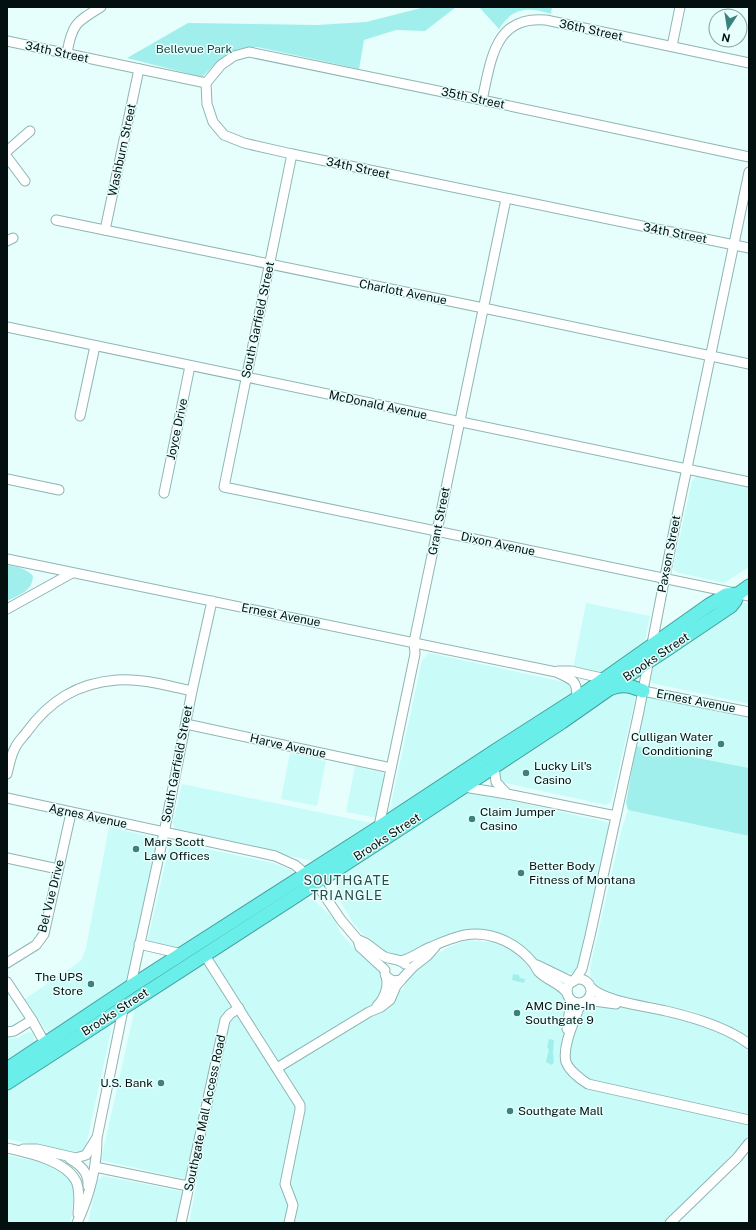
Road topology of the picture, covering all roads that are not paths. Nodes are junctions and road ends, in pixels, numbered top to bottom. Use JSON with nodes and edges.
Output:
{"nodes":[{"id":1,"x":101,"y":7,"type":"edge"},
{"id":2,"x":680,"y":7,"type":"edge"},
{"id":3,"x":7,"y":41,"type":"edge"},
{"id":4,"x":672,"y":46,"type":"junction"},
{"id":5,"x":67,"y":53,"type":"junction"},
{"id":6,"x":749,"y":63,"type":"edge"},
{"id":7,"x":139,"y":69,"type":"junction"},
{"id":8,"x":206,"y":83,"type":"junction"},
{"id":9,"x":482,"y":100,"type":"junction"},
{"id":10,"x":30,"y":131,"type":"dead end"},
{"id":11,"x":7,"y":151,"type":"edge"},
{"id":12,"x":292,"y":154,"type":"junction"},
{"id":13,"x":7,"y":157,"type":"edge"},
{"id":14,"x":749,"y":157,"type":"edge"},
{"id":15,"x":749,"y":172,"type":"edge"},
{"id":16,"x":25,"y":181,"type":"dead end"},
{"id":17,"x":506,"y":199,"type":"junction"},
{"id":18,"x":56,"y":220,"type":"dead end"},
{"id":19,"x":105,"y":230,"type":"junction"},
{"id":20,"x":734,"y":245,"type":"junction"},
{"id":21,"x":749,"y":248,"type":"edge"},
{"id":22,"x":270,"y":265,"type":"junction"},
{"id":23,"x":484,"y":308,"type":"junction"},
{"id":24,"x":7,"y":327,"type":"edge"},
{"id":25,"x":95,"y":346,"type":"junction"},
{"id":26,"x":710,"y":356,"type":"junction"},
{"id":27,"x":749,"y":364,"type":"edge"},
{"id":28,"x":190,"y":366,"type":"junction"},
{"id":29,"x":246,"y":377,"type":"junction"},
{"id":30,"x":80,"y":416,"type":"dead end"},
{"id":31,"x":459,"y":422,"type":"junction"},
{"id":32,"x":686,"y":469,"type":"junction"},
{"id":33,"x":7,"y":479,"type":"edge"},
{"id":34,"x":749,"y":482,"type":"edge"},
{"id":35,"x":224,"y":487,"type":"joint"},
{"id":36,"x":59,"y":490,"type":"dead end"},
{"id":37,"x":164,"y":493,"type":"dead end"},
{"id":38,"x":437,"y":530,"type":"junction"},
{"id":39,"x":7,"y":560,"type":"edge"},
{"id":40,"x":72,"y":574,"type":"junction"},
{"id":41,"x":665,"y":579,"type":"junction"},
{"id":42,"x":749,"y":586,"type":"edge"},
{"id":43,"x":743,"y":595,"type":"edge"},
{"id":44,"x":212,"y":601,"type":"junction"},
{"id":45,"x":7,"y":609,"type":"edge"},
{"id":46,"x":414,"y":642,"type":"junction"},
{"id":47,"x":651,"y":647,"type":"junction"},
{"id":48,"x":649,"y":661,"type":"junction"},
{"id":49,"x":556,"y":672,"type":"junction"},
{"id":50,"x":606,"y":685,"type":"junction"},
{"id":51,"x":192,"y":691,"type":"junction"},
{"id":52,"x":643,"y":691,"type":"junction"},
{"id":53,"x":576,"y":699,"type":"junction"},
{"id":54,"x":749,"y":712,"type":"edge"},
{"id":55,"x":186,"y":724,"type":"junction"},
{"id":56,"x":494,"y":766,"type":"junction"},
{"id":57,"x":391,"y":768,"type":"junction"},
{"id":58,"x":7,"y":774,"type":"edge"},
{"id":59,"x":464,"y":787,"type":"junction"},
{"id":60,"x":507,"y":794,"type":"junction"},
{"id":61,"x":7,"y":798,"type":"edge"},
{"id":62,"x":71,"y":812,"type":"junction"},
{"id":63,"x":616,"y":816,"type":"junction"},
{"id":64,"x":378,"y":828,"type":"junction"},
{"id":65,"x":164,"y":832,"type":"junction"},
{"id":66,"x":376,"y":844,"type":"junction"},
{"id":67,"x":7,"y":858,"type":"edge"},
{"id":68,"x":58,"y":869,"type":"junction"},
{"id":69,"x":306,"y":874,"type":"junction"},
{"id":70,"x":316,"y":883,"type":"junction"},
{"id":71,"x":590,"y":936,"type":"junction"},
{"id":72,"x":358,"y":940,"type":"junction"},
{"id":73,"x":139,"y":944,"type":"junction"},
{"id":74,"x":438,"y":945,"type":"junction"},
{"id":75,"x":182,"y":954,"type":"junction"},
{"id":76,"x":204,"y":954,"type":"junction"},
{"id":77,"x":397,"y":960,"type":"junction"},
{"id":78,"x":7,"y":963,"type":"edge"},
{"id":79,"x":533,"y":963,"type":"junction"},
{"id":80,"x":386,"y":974,"type":"junction"},
{"id":81,"x":403,"y":978,"type":"junction"},
{"id":82,"x":573,"y":981,"type":"junction"},
{"id":83,"x":7,"y":982,"type":"edge"},
{"id":84,"x":590,"y":986,"type":"junction"},
{"id":85,"x":130,"y":987,"type":"junction"},
{"id":86,"x":569,"y":996,"type":"junction"},
{"id":87,"x":584,"y":1002,"type":"junction"},
{"id":88,"x":637,"y":1005,"type":"junction"},
{"id":89,"x":123,"y":1007,"type":"junction"},
{"id":90,"x":238,"y":1008,"type":"junction"},
{"id":91,"x":375,"y":1008,"type":"junction"},
{"id":92,"x":32,"y":1020,"type":"junction"},
{"id":93,"x":7,"y":1032,"type":"edge"},
{"id":94,"x":567,"y":1041,"type":"junction"},
{"id":95,"x":746,"y":1041,"type":"edge"},
{"id":96,"x":47,"y":1049,"type":"junction"},
{"id":97,"x":277,"y":1068,"type":"junction"},
{"id":98,"x":7,"y":1069,"type":"edge"},
{"id":99,"x":7,"y":1083,"type":"edge"},
{"id":100,"x":749,"y":1120,"type":"edge"},
{"id":101,"x":97,"y":1138,"type":"junction"},
{"id":102,"x":749,"y":1143,"type":"edge"},
{"id":103,"x":8,"y":1148,"type":"edge"},
{"id":104,"x":67,"y":1157,"type":"junction"},
{"id":105,"x":95,"y":1167,"type":"junction"},
{"id":106,"x":188,"y":1186,"type":"junction"},
{"id":107,"x":88,"y":1191,"type":"junction"},
{"id":108,"x":77,"y":1223,"type":"edge"},
{"id":109,"x":181,"y":1223,"type":"edge"},
{"id":110,"x":289,"y":1223,"type":"edge"},
{"id":111,"x":670,"y":1223,"type":"edge"}],
"edges":[{"from":1,"to":5,"type":"street"},
{"from":2,"to":4,"type":"street"},
{"from":3,"to":5,"type":"street","name":"34th Street"},
{"from":4,"to":6,"type":"street","name":"36th Street"},
{"from":4,"to":9,"type":"street","name":"36th Street"},
{"from":5,"to":7,"type":"street","name":"34th Street"},
{"from":7,"to":8,"type":"street","name":"34th Street"},
{"from":7,"to":19,"type":"street","name":"Washburn Street"},
{"from":8,"to":9,"type":"street","name":"35th Street"},
{"from":8,"to":12,"type":"street","name":"34th Street"},
{"from":9,"to":14,"type":"street","name":"35th Street"},
{"from":10,"to":11,"type":"street"},
{"from":12,"to":17,"type":"street","name":"34th Street"},
{"from":12,"to":22,"type":"street","name":"South Garfield Street"},
{"from":13,"to":16,"type":"street"},
{"from":15,"to":20,"type":"street","name":"Paxson Street"},
{"from":17,"to":20,"type":"street","name":"34th Street"},
{"from":17,"to":23,"type":"street","name":"Grant Street"},
{"from":18,"to":19,"type":"street","name":"Charlott Avenue"},
{"from":19,"to":22,"type":"street","name":"Charlott Avenue"},
{"from":20,"to":21,"type":"street","name":"34th Street"},
{"from":20,"to":26,"type":"street","name":"Paxson Street"},
{"from":22,"to":23,"type":"street","name":"Charlott Avenue"},
{"from":22,"to":29,"type":"street","name":"South Garfield Street"},
{"from":23,"to":26,"type":"street","name":"Charlott Avenue"},
{"from":23,"to":31,"type":"street","name":"Grant Street"},
{"from":24,"to":25,"type":"street","name":"McDonald Avenue"},
{"from":25,"to":28,"type":"street","name":"McDonald Avenue"},
{"from":25,"to":30,"type":"street"},
{"from":26,"to":27,"type":"street","name":"Charlott Avenue"},
{"from":26,"to":32,"type":"street","name":"Paxson Street"},
{"from":28,"to":29,"type":"street","name":"McDonald Avenue"},
{"from":28,"to":37,"type":"street","name":"Joyce Drive"},
{"from":29,"to":31,"type":"street","name":"McDonald Avenue"},
{"from":29,"to":35,"type":"street","name":"South Garfield Street"},
{"from":31,"to":32,"type":"street","name":"McDonald Avenue"},
{"from":31,"to":38,"type":"street","name":"Grant Street"},
{"from":32,"to":34,"type":"street","name":"McDonald Avenue"},
{"from":32,"to":41,"type":"street","name":"Paxson Street"},
{"from":33,"to":36,"type":"street"},
{"from":35,"to":38,"type":"street","name":"Dixon Avenue"},
{"from":38,"to":41,"type":"street","name":"Dixon Avenue"},
{"from":38,"to":46,"type":"street","name":"Grant Street"},
{"from":39,"to":40,"type":"street","name":"Ernest Avenue"},
{"from":40,"to":44,"type":"street","name":"Ernest Avenue"},
{"from":40,"to":45,"type":"street"},
{"from":41,"to":43,"type":"street","name":"Dixon Avenue"},
{"from":41,"to":47,"type":"street","name":"Paxson Street"},
{"from":42,"to":43,"type":"highway","name":"Brooks Street"},
{"from":43,"to":47,"type":"highway","name":"Brooks Street"},
{"from":43,"to":48,"type":"highway","name":"Brooks Street"},
{"from":44,"to":46,"type":"street","name":"Ernest Avenue"},
{"from":44,"to":51,"type":"street","name":"South Garfield Street"},
{"from":46,"to":49,"type":"street","name":"Ernest Avenue"},
{"from":46,"to":57,"type":"street","name":"Grant Street"},
{"from":47,"to":48,"type":"street","name":"Paxson Street"},
{"from":47,"to":50,"type":"highway","name":"Brooks Street"},
{"from":48,"to":50,"type":"highway","name":"Brooks Street"},
{"from":48,"to":52,"type":"street","name":"Paxson Street"},
{"from":49,"to":50,"type":"street","name":"Ernest Avenue"},
{"from":49,"to":53,"type":"street","name":"Ernest Avenue"},
{"from":50,"to":52,"type":"highway"},
{"from":50,"to":53,"type":"highway","name":"Brooks Street"},
{"from":50,"to":56,"type":"highway","name":"Brooks Street"},
{"from":51,"to":55,"type":"street","name":"South Garfield Street"},
{"from":51,"to":58,"type":"street"},
{"from":52,"to":54,"type":"street","name":"Ernest Avenue"},
{"from":52,"to":63,"type":"street","name":"Paxson Street"},
{"from":53,"to":64,"type":"highway","name":"Brooks Street"},
{"from":55,"to":57,"type":"street","name":"Harve Avenue"},
{"from":55,"to":65,"type":"street","name":"South Garfield Street"},
{"from":56,"to":59,"type":"highway","name":"Brooks Street"},
{"from":56,"to":60,"type":"street"},
{"from":57,"to":64,"type":"street","name":"Grant Street"},
{"from":59,"to":60,"type":"street"},
{"from":59,"to":66,"type":"highway","name":"Brooks Street"},
{"from":60,"to":63,"type":"street"},
{"from":61,"to":62,"type":"street","name":"Agnes Avenue"},
{"from":62,"to":65,"type":"street","name":"Agnes Avenue"},
{"from":62,"to":68,"type":"street","name":"Bel Vue Drive"},
{"from":63,"to":71,"type":"street","name":"Paxson Street"},
{"from":64,"to":66,"type":"street","name":"Grant Street"},
{"from":64,"to":69,"type":"highway","name":"Brooks Street"},
{"from":65,"to":69,"type":"street","name":"Agnes Avenue"},
{"from":65,"to":73,"type":"street","name":"South Garfield Street"},
{"from":66,"to":70,"type":"highway","name":"Brooks Street"},
{"from":67,"to":68,"type":"street"},
{"from":68,"to":78,"type":"street","name":"Bel Vue Drive"},
{"from":69,"to":70,"type":"street","name":"Agnes Avenue"},
{"from":69,"to":75,"type":"highway","name":"Brooks Street"},
{"from":70,"to":72,"type":"street","name":"Agnes Avenue"},
{"from":70,"to":76,"type":"highway","name":"Brooks Street"},
{"from":71,"to":82,"type":"street","name":"Paxson Street"},
{"from":71,"to":84,"type":"street","name":"Paxson Street"},
{"from":72,"to":77,"type":"street"},
{"from":72,"to":80,"type":"street"},
{"from":73,"to":75,"type":"street"},
{"from":73,"to":85,"type":"street","name":"South Garfield Street"},
{"from":74,"to":77,"type":"street"},
{"from":74,"to":79,"type":"street"},
{"from":74,"to":81,"type":"street"},
{"from":75,"to":85,"type":"highway","name":"Brooks Street"},
{"from":76,"to":89,"type":"highway","name":"Brooks Street"},
{"from":76,"to":90,"type":"street"},
{"from":77,"to":80,"type":"street"},
{"from":77,"to":81,"type":"street"},
{"from":79,"to":82,"type":"street"},
{"from":79,"to":86,"type":"street"},
{"from":80,"to":81,"type":"street"},
{"from":80,"to":91,"type":"street"},
{"from":81,"to":91,"type":"street"},
{"from":82,"to":84,"type":"street"},
{"from":82,"to":86,"type":"street"},
{"from":83,"to":92,"type":"street"},
{"from":84,"to":87,"type":"street"},
{"from":84,"to":88,"type":"street"},
{"from":85,"to":89,"type":"street","name":"South Garfield Street"},
{"from":85,"to":96,"type":"highway","name":"Brooks Street"},
{"from":86,"to":87,"type":"street"},
{"from":86,"to":94,"type":"street"},
{"from":87,"to":88,"type":"street"},
{"from":87,"to":94,"type":"street"},
{"from":88,"to":95,"type":"street"},
{"from":89,"to":96,"type":"highway","name":"Brooks Street"},
{"from":89,"to":101,"type":"street","name":"South Garfield Street"},
{"from":90,"to":97,"type":"street"},
{"from":90,"to":106,"type":"street","name":"Southgate Mall Access Road"},
{"from":91,"to":97,"type":"street"},
{"from":92,"to":93,"type":"street"},
{"from":92,"to":96,"type":"street"},
{"from":94,"to":100,"type":"street"},
{"from":96,"to":98,"type":"highway","name":"Brooks Street"},
{"from":96,"to":99,"type":"highway","name":"Brooks Street"},
{"from":97,"to":110,"type":"street"},
{"from":101,"to":104,"type":"street"},
{"from":101,"to":105,"type":"street"},
{"from":102,"to":111,"type":"street"},
{"from":103,"to":104,"type":"street"},
{"from":103,"to":108,"type":"street"},
{"from":104,"to":107,"type":"street"},
{"from":105,"to":106,"type":"street"},
{"from":105,"to":107,"type":"street"},
{"from":106,"to":109,"type":"street","name":"Southgate Mall Access Road"},
{"from":107,"to":108,"type":"street"}]}
